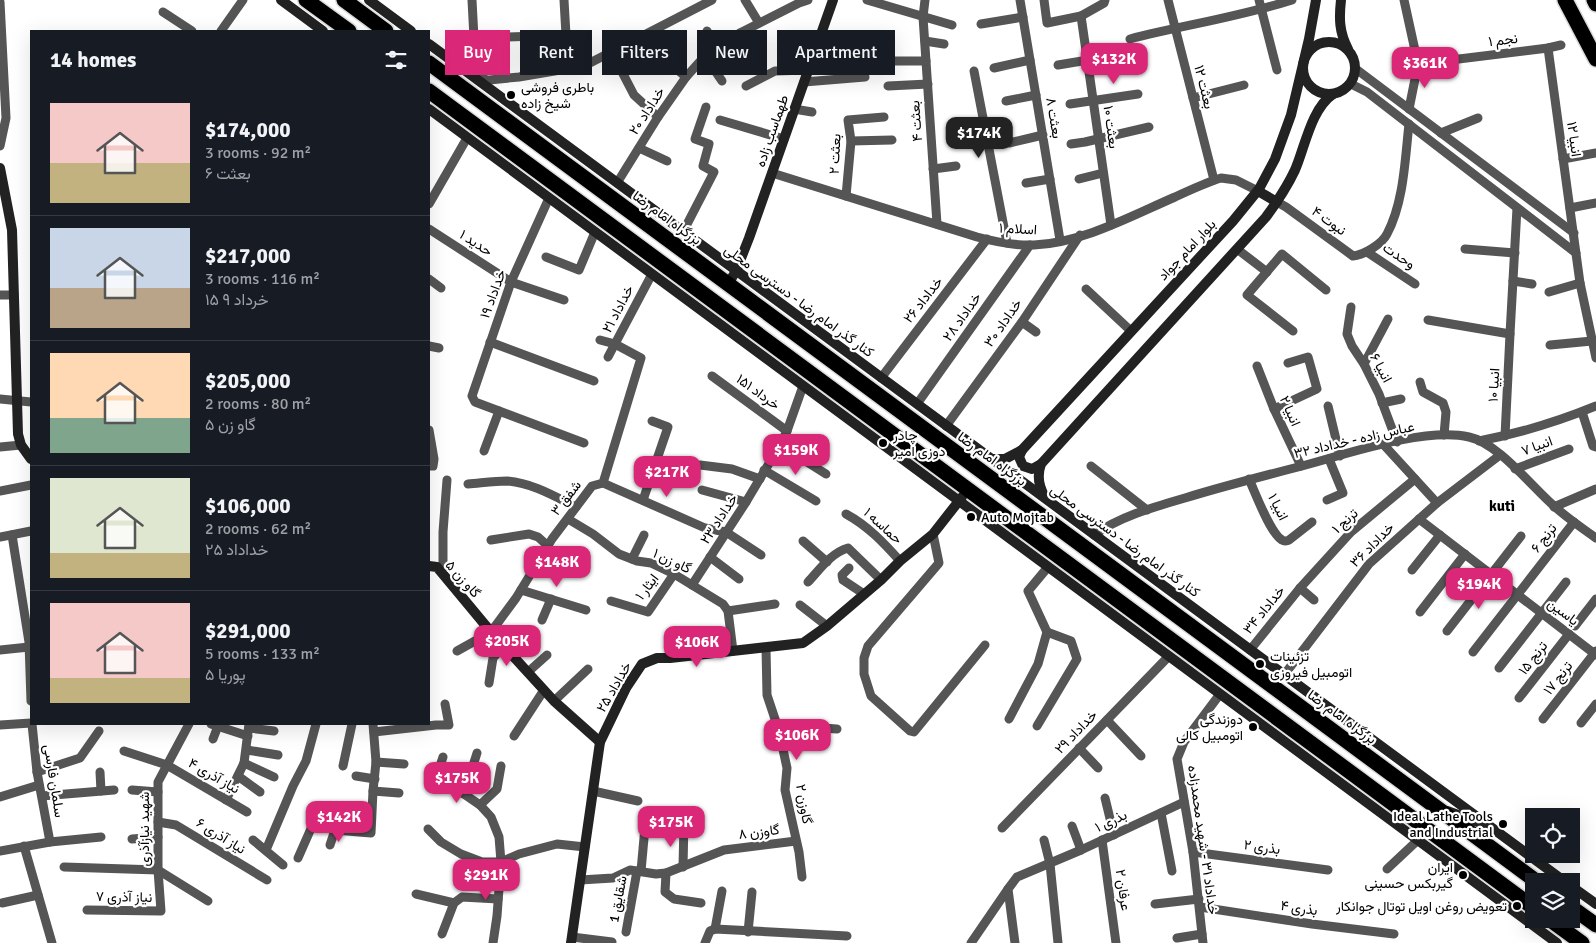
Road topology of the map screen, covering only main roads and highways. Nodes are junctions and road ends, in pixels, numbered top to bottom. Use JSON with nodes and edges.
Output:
{"nodes":[{"id":1,"x":281,"y":0,"type":"edge"},
{"id":2,"x":306,"y":0,"type":"edge"},
{"id":3,"x":344,"y":0,"type":"edge"},
{"id":4,"x":368,"y":0,"type":"edge"},
{"id":5,"x":833,"y":0,"type":"edge"},
{"id":6,"x":1316,"y":0,"type":"edge"},
{"id":7,"x":1341,"y":0,"type":"edge"},
{"id":8,"x":1564,"y":0,"type":"edge"},
{"id":9,"x":1594,"y":0,"type":"edge"},
{"id":10,"x":1596,"y":4,"type":"edge"},
{"id":11,"x":322,"y":30,"type":"edge"},
{"id":12,"x":347,"y":30,"type":"edge"},
{"id":13,"x":385,"y":30,"type":"edge"},
{"id":14,"x":410,"y":30,"type":"edge"},
{"id":15,"x":430,"y":45,"type":"edge"},
{"id":16,"x":1349,"y":50,"type":"junction"},
{"id":17,"x":1596,"y":60,"type":"edge"},
{"id":18,"x":430,"y":63,"type":"edge"},
{"id":19,"x":1303,"y":63,"type":"junction"},
{"id":20,"x":430,"y":91,"type":"edge"},
{"id":21,"x":1333,"y":94,"type":"junction"},
{"id":22,"x":430,"y":97,"type":"edge"},
{"id":23,"x":445,"y":102,"type":"junction"},
{"id":24,"x":430,"y":110,"type":"edge"},
{"id":25,"x":500,"y":153,"type":"junction"},
{"id":26,"x":579,"y":155,"type":"junction"},
{"id":27,"x":0,"y":168,"type":"edge"},
{"id":28,"x":600,"y":190,"type":"junction"},
{"id":29,"x":1258,"y":191,"type":"junction"},
{"id":30,"x":1276,"y":202,"type":"junction"},
{"id":31,"x":732,"y":277,"type":"junction"},
{"id":32,"x":819,"y":351,"type":"junction"},
{"id":33,"x":860,"y":362,"type":"junction"},
{"id":34,"x":842,"y":396,"type":"junction"},
{"id":35,"x":867,"y":433,"type":"junction"},
{"id":36,"x":1022,"y":450,"type":"junction"},
{"id":37,"x":30,"y":458,"type":"edge"},
{"id":38,"x":992,"y":459,"type":"junction"},
{"id":39,"x":1041,"y":464,"type":"junction"},
{"id":40,"x":964,"y":495,"type":"junction"},
{"id":41,"x":1047,"y":500,"type":"junction"},
{"id":42,"x":430,"y":566,"type":"edge"},
{"id":43,"x":1164,"y":586,"type":"junction"},
{"id":44,"x":1094,"y":601,"type":"junction"},
{"id":45,"x":1136,"y":613,"type":"junction"},
{"id":46,"x":1193,"y":628,"type":"junction"},
{"id":47,"x":1224,"y":688,"type":"junction"},
{"id":48,"x":600,"y":742,"type":"junction"},
{"id":49,"x":1336,"y":761,"type":"junction"},
{"id":50,"x":1358,"y":796,"type":"junction"},
{"id":51,"x":1435,"y":806,"type":"junction"},
{"id":52,"x":1489,"y":825,"type":"junction"},
{"id":53,"x":1525,"y":873,"type":"edge"},
{"id":54,"x":1553,"y":873,"type":"edge"},
{"id":55,"x":1580,"y":892,"type":"edge"},
{"id":56,"x":1499,"y":900,"type":"junction"},
{"id":57,"x":1525,"y":901,"type":"edge"},
{"id":58,"x":1596,"y":904,"type":"edge"},
{"id":59,"x":1525,"y":906,"type":"edge"},
{"id":60,"x":1580,"y":913,"type":"edge"},
{"id":61,"x":1596,"y":925,"type":"edge"},
{"id":62,"x":1561,"y":928,"type":"edge"},
{"id":63,"x":572,"y":940,"type":"edge"},
{"id":64,"x":1557,"y":943,"type":"edge"},
{"id":65,"x":1582,"y":943,"type":"edge"}],
"edges":[{"from":1,"to":11,"type":"main road"},
{"from":2,"to":12,"type":"highway"},
{"from":3,"to":13,"type":"highway"},
{"from":4,"to":14,"type":"main road"},
{"from":5,"to":31,"type":"main road","name":"طهماسب زاده"},
{"from":6,"to":19,"type":"main road","name":"بلوار امام جواد"},
{"from":7,"to":16,"type":"main road"},
{"from":8,"to":17,"type":"highway"},
{"from":9,"to":10,"type":"highway"},
{"from":15,"to":26,"type":"main road","name":"کنار گذر امام رضا - دسترسی محلی"},
{"from":16,"to":19,"type":"main road"},
{"from":16,"to":21,"type":"main road"},
{"from":18,"to":28,"type":"highway","name":"بزرگراه امام رضا"},
{"from":19,"to":21,"type":"main road"},
{"from":19,"to":29,"type":"main road","name":"بلوار امام جواد"},
{"from":20,"to":23,"type":"highway"},
{"from":21,"to":30,"type":"main road"},
{"from":22,"to":23,"type":"main road"},
{"from":23,"to":25,"type":"highway"},
{"from":24,"to":25,"type":"main road"},
{"from":25,"to":34,"type":"highway"},
{"from":25,"to":35,"type":"main road"},
{"from":26,"to":28,"type":"main road"},
{"from":26,"to":31,"type":"main road","name":"کنار گذر امام رضا - دسترسی محلی"},
{"from":27,"to":37,"type":"main road"},
{"from":28,"to":31,"type":"highway","name":"بزرگراه امام رضا"},
{"from":29,"to":30,"type":"main road"},
{"from":29,"to":36,"type":"main road","name":"بلوار امام جواد"},
{"from":30,"to":39,"type":"main road"},
{"from":31,"to":32,"type":"highway","name":"بزرگراه امام رضا"},
{"from":31,"to":33,"type":"main road","name":"کنار گذر امام رضا - دسترسی محلی"},
{"from":32,"to":33,"type":"main road"},
{"from":32,"to":46,"type":"highway","name":"بزرگراه امام رضا"},
{"from":33,"to":38,"type":"main road","name":"کنار گذر امام رضا - دسترسی محلی"},
{"from":34,"to":35,"type":"main road"},
{"from":34,"to":40,"type":"highway"},
{"from":35,"to":40,"type":"main road"},
{"from":36,"to":38,"type":"main road","name":"بلوار امام جواد"},
{"from":36,"to":39,"type":"main road"},
{"from":38,"to":41,"type":"main road","name":"کنار گذر امام رضا - دسترسی محلی"},
{"from":39,"to":41,"type":"main road"},
{"from":40,"to":44,"type":"main road"},
{"from":40,"to":45,"type":"highway"},
{"from":40,"to":48,"type":"main road","name":"خداداد ۲۵"},
{"from":41,"to":43,"type":"main road","name":"کنار گذر امام رضا - دسترسی محلی"},
{"from":42,"to":48,"type":"main road","name":"گاو زن ۵"},
{"from":43,"to":46,"type":"main road"},
{"from":43,"to":52,"type":"main road","name":"کنار گذر امام رضا - دسترسی محلی"},
{"from":44,"to":45,"type":"main road"},
{"from":44,"to":47,"type":"main road"},
{"from":45,"to":47,"type":"highway"},
{"from":46,"to":51,"type":"highway","name":"بزرگراه امام رضا"},
{"from":47,"to":49,"type":"highway"},
{"from":47,"to":50,"type":"main road"},
{"from":48,"to":63,"type":"main road","name":"خداداد ۲۵"},
{"from":49,"to":50,"type":"main road"},
{"from":49,"to":57,"type":"highway"},
{"from":50,"to":56,"type":"main road"},
{"from":51,"to":52,"type":"main road"},
{"from":51,"to":53,"type":"highway","name":"بزرگراه امام رضا"},
{"from":52,"to":54,"type":"main road","name":"کنار گذر امام رضا - دسترسی محلی"},
{"from":55,"to":58,"type":"main road"},
{"from":56,"to":59,"type":"main road"},
{"from":56,"to":64,"type":"main road"},
{"from":60,"to":61,"type":"highway"},
{"from":62,"to":65,"type":"highway"}]}
